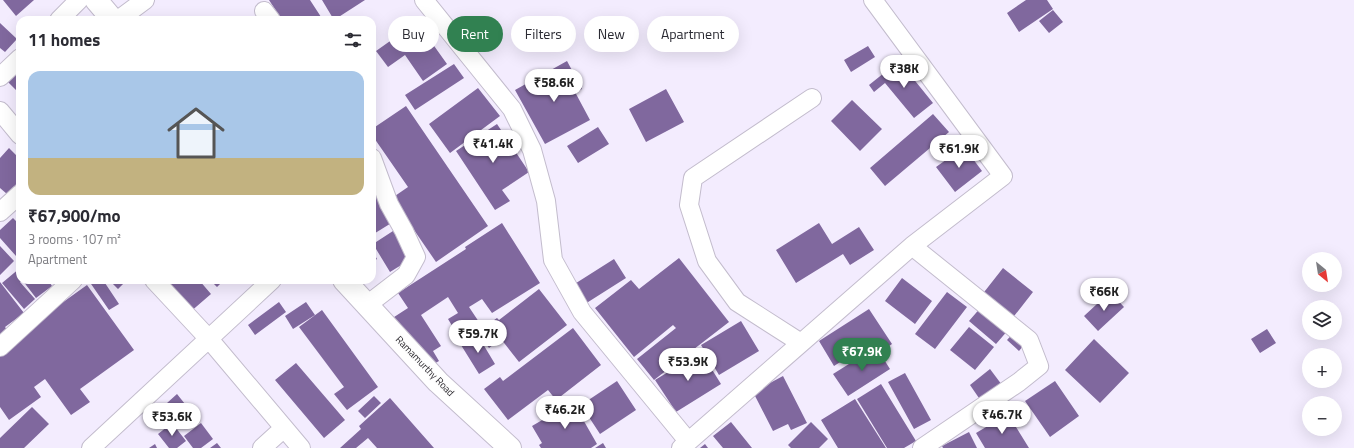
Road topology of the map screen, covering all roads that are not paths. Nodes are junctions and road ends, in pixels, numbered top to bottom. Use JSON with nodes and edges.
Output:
{"nodes":[{"id":1,"x":79,"y":0,"type":"edge"},
{"id":2,"x":96,"y":0,"type":"edge"},
{"id":3,"x":145,"y":0,"type":"edge"},
{"id":4,"x":424,"y":0,"type":"edge"},
{"id":5,"x":873,"y":0,"type":"edge"},
{"id":6,"x":63,"y":16,"type":"edge"},
{"id":7,"x":110,"y":16,"type":"edge"},
{"id":8,"x":123,"y":16,"type":"edge"},
{"id":9,"x":16,"y":62,"type":"edge"},
{"id":10,"x":0,"y":78,"type":"edge"},
{"id":11,"x":812,"y":98,"type":"dead end"},
{"id":12,"x":0,"y":112,"type":"edge"},
{"id":13,"x":16,"y":130,"type":"edge"},
{"id":14,"x":376,"y":169,"type":"edge"},
{"id":15,"x":16,"y":198,"type":"edge"},
{"id":16,"x":0,"y":212,"type":"edge"},
{"id":17,"x":912,"y":246,"type":"junction"},
{"id":18,"x":69,"y":284,"type":"edge"},
{"id":19,"x":158,"y":284,"type":"edge"},
{"id":20,"x":268,"y":284,"type":"edge"},
{"id":21,"x":348,"y":284,"type":"edge"},
{"id":22,"x":367,"y":305,"type":"junction"},
{"id":23,"x":209,"y":339,"type":"junction"},
{"id":24,"x":801,"y":343,"type":"junction"},
{"id":25,"x":0,"y":347,"type":"edge"},
{"id":26,"x":284,"y":428,"type":"junction"},
{"id":27,"x":685,"y":445,"type":"edge"},
{"id":28,"x":92,"y":448,"type":"edge"},
{"id":29,"x":262,"y":448,"type":"edge"},
{"id":30,"x":301,"y":448,"type":"edge"},
{"id":31,"x":510,"y":448,"type":"edge"},
{"id":32,"x":922,"y":448,"type":"edge"}],
"edges":[{"from":1,"to":6,"type":"street"},
{"from":2,"to":7,"type":"street"},
{"from":3,"to":8,"type":"street"},
{"from":4,"to":27,"type":"street"},
{"from":5,"to":17,"type":"street"},
{"from":9,"to":10,"type":"street"},
{"from":11,"to":24,"type":"street"},
{"from":12,"to":13,"type":"street"},
{"from":14,"to":22,"type":"street"},
{"from":15,"to":16,"type":"street"},
{"from":17,"to":24,"type":"street"},
{"from":17,"to":32,"type":"street"},
{"from":18,"to":25,"type":"street"},
{"from":19,"to":23,"type":"street"},
{"from":20,"to":23,"type":"street"},
{"from":21,"to":22,"type":"street","name":"Ramamurthy Road"},
{"from":22,"to":31,"type":"street","name":"Ramamurthy Road"},
{"from":23,"to":26,"type":"street"},
{"from":23,"to":28,"type":"street"},
{"from":24,"to":27,"type":"street"},
{"from":26,"to":29,"type":"street"},
{"from":26,"to":30,"type":"street"}]}
